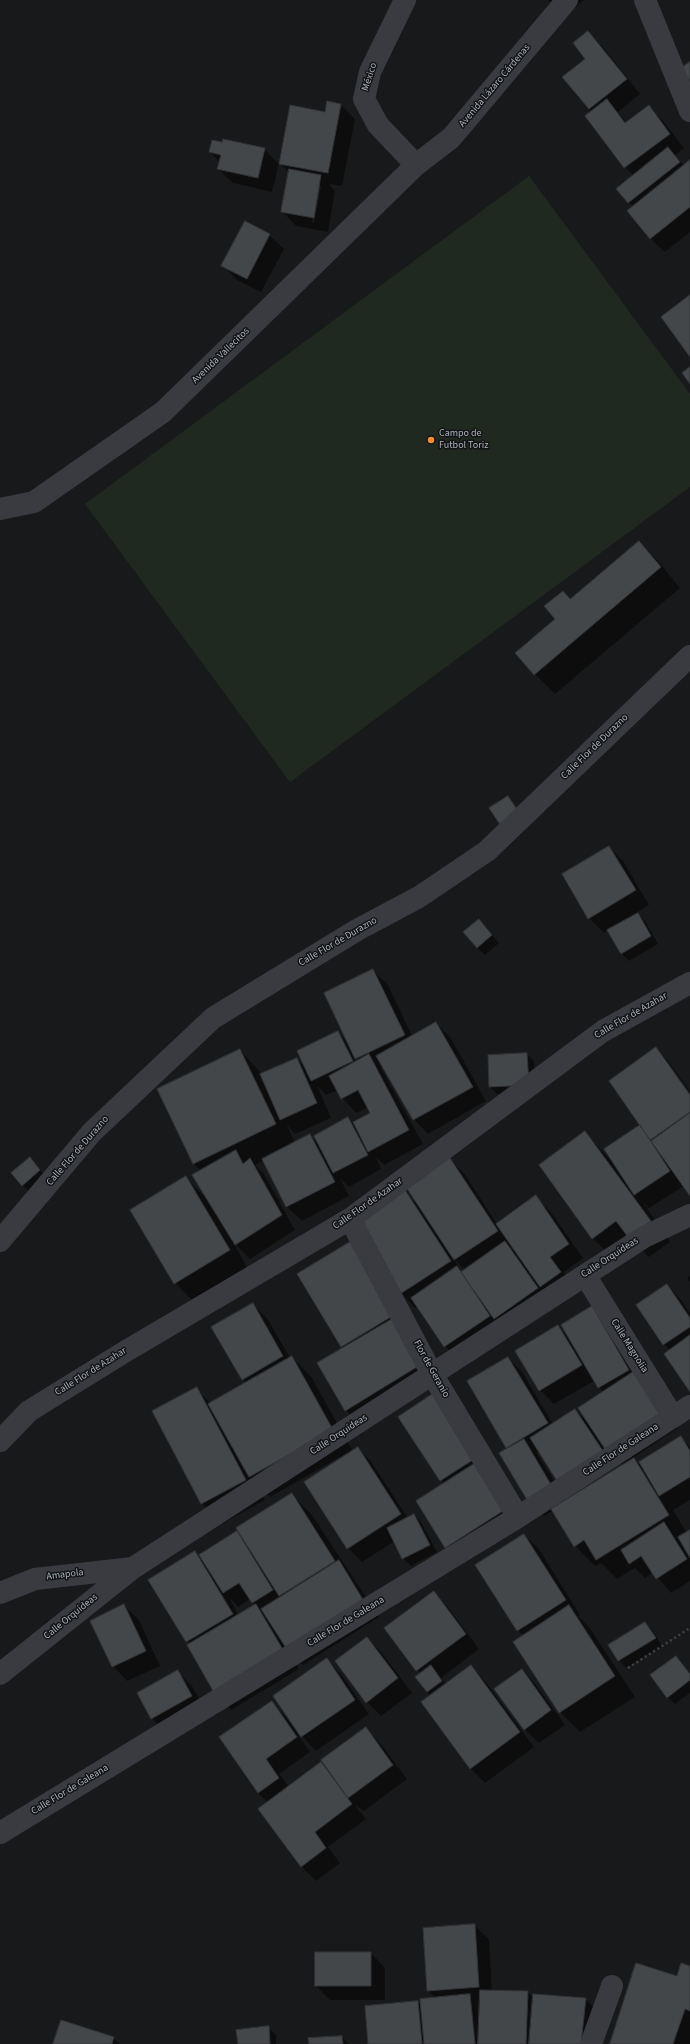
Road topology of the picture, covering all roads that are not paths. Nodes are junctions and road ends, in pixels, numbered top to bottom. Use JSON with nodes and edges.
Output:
{"nodes":[{"id":1,"x":405,"y":0,"type":"edge"},
{"id":2,"x":567,"y":0,"type":"edge"},
{"id":3,"x":645,"y":0,"type":"edge"},
{"id":4,"x":690,"y":111,"type":"edge"},
{"id":5,"x":416,"y":165,"type":"junction"},
{"id":6,"x":0,"y":509,"type":"edge"},
{"id":7,"x":690,"y":656,"type":"edge"},
{"id":8,"x":690,"y":983,"type":"edge"},
{"id":9,"x":690,"y":1215,"type":"edge"},
{"id":10,"x":350,"y":1219,"type":"junction"},
{"id":11,"x":0,"y":1241,"type":"edge"},
{"id":12,"x":585,"y":1275,"type":"junction"},
{"id":13,"x":432,"y":1374,"type":"junction"},
{"id":14,"x":681,"y":1412,"type":"edge"},
{"id":15,"x":0,"y":1441,"type":"edge"},
{"id":16,"x":518,"y":1517,"type":"junction"},
{"id":17,"x":133,"y":1568,"type":"junction"},
{"id":18,"x":0,"y":1593,"type":"edge"},
{"id":19,"x":2,"y":1668,"type":"edge"},
{"id":20,"x":0,"y":1833,"type":"edge"},
{"id":21,"x":612,"y":1986,"type":"dead end"},
{"id":22,"x":591,"y":2044,"type":"edge"}],
"edges":[{"from":1,"to":5,"type":"street","name":"México"},
{"from":2,"to":5,"type":"street","name":"Avenida Lázaro Cárdenas"},
{"from":3,"to":4,"type":"street"},
{"from":5,"to":6,"type":"street","name":"Avenida Vallecitos"},
{"from":7,"to":11,"type":"street","name":"Calle Flor de Durazno"},
{"from":8,"to":10,"type":"street","name":"Calle Flor de Azahar"},
{"from":9,"to":12,"type":"street","name":"Calle Orquídeas"},
{"from":10,"to":13,"type":"street","name":"Flor de Geranio"},
{"from":10,"to":15,"type":"street","name":"Calle Flor de Azahar"},
{"from":12,"to":13,"type":"street","name":"Calle Orquídeas"},
{"from":12,"to":14,"type":"street","name":"Calle Magnolia"},
{"from":13,"to":16,"type":"street","name":"Flor de Geranio"},
{"from":13,"to":17,"type":"street","name":"Calle Orquídeas"},
{"from":14,"to":16,"type":"street","name":"Calle Flor de Galeana"},
{"from":16,"to":20,"type":"street","name":"Calle Flor de Galeana"},
{"from":17,"to":18,"type":"street","name":"Amapola"},
{"from":17,"to":19,"type":"street","name":"Calle Orquídeas"},
{"from":21,"to":22,"type":"street"}]}
